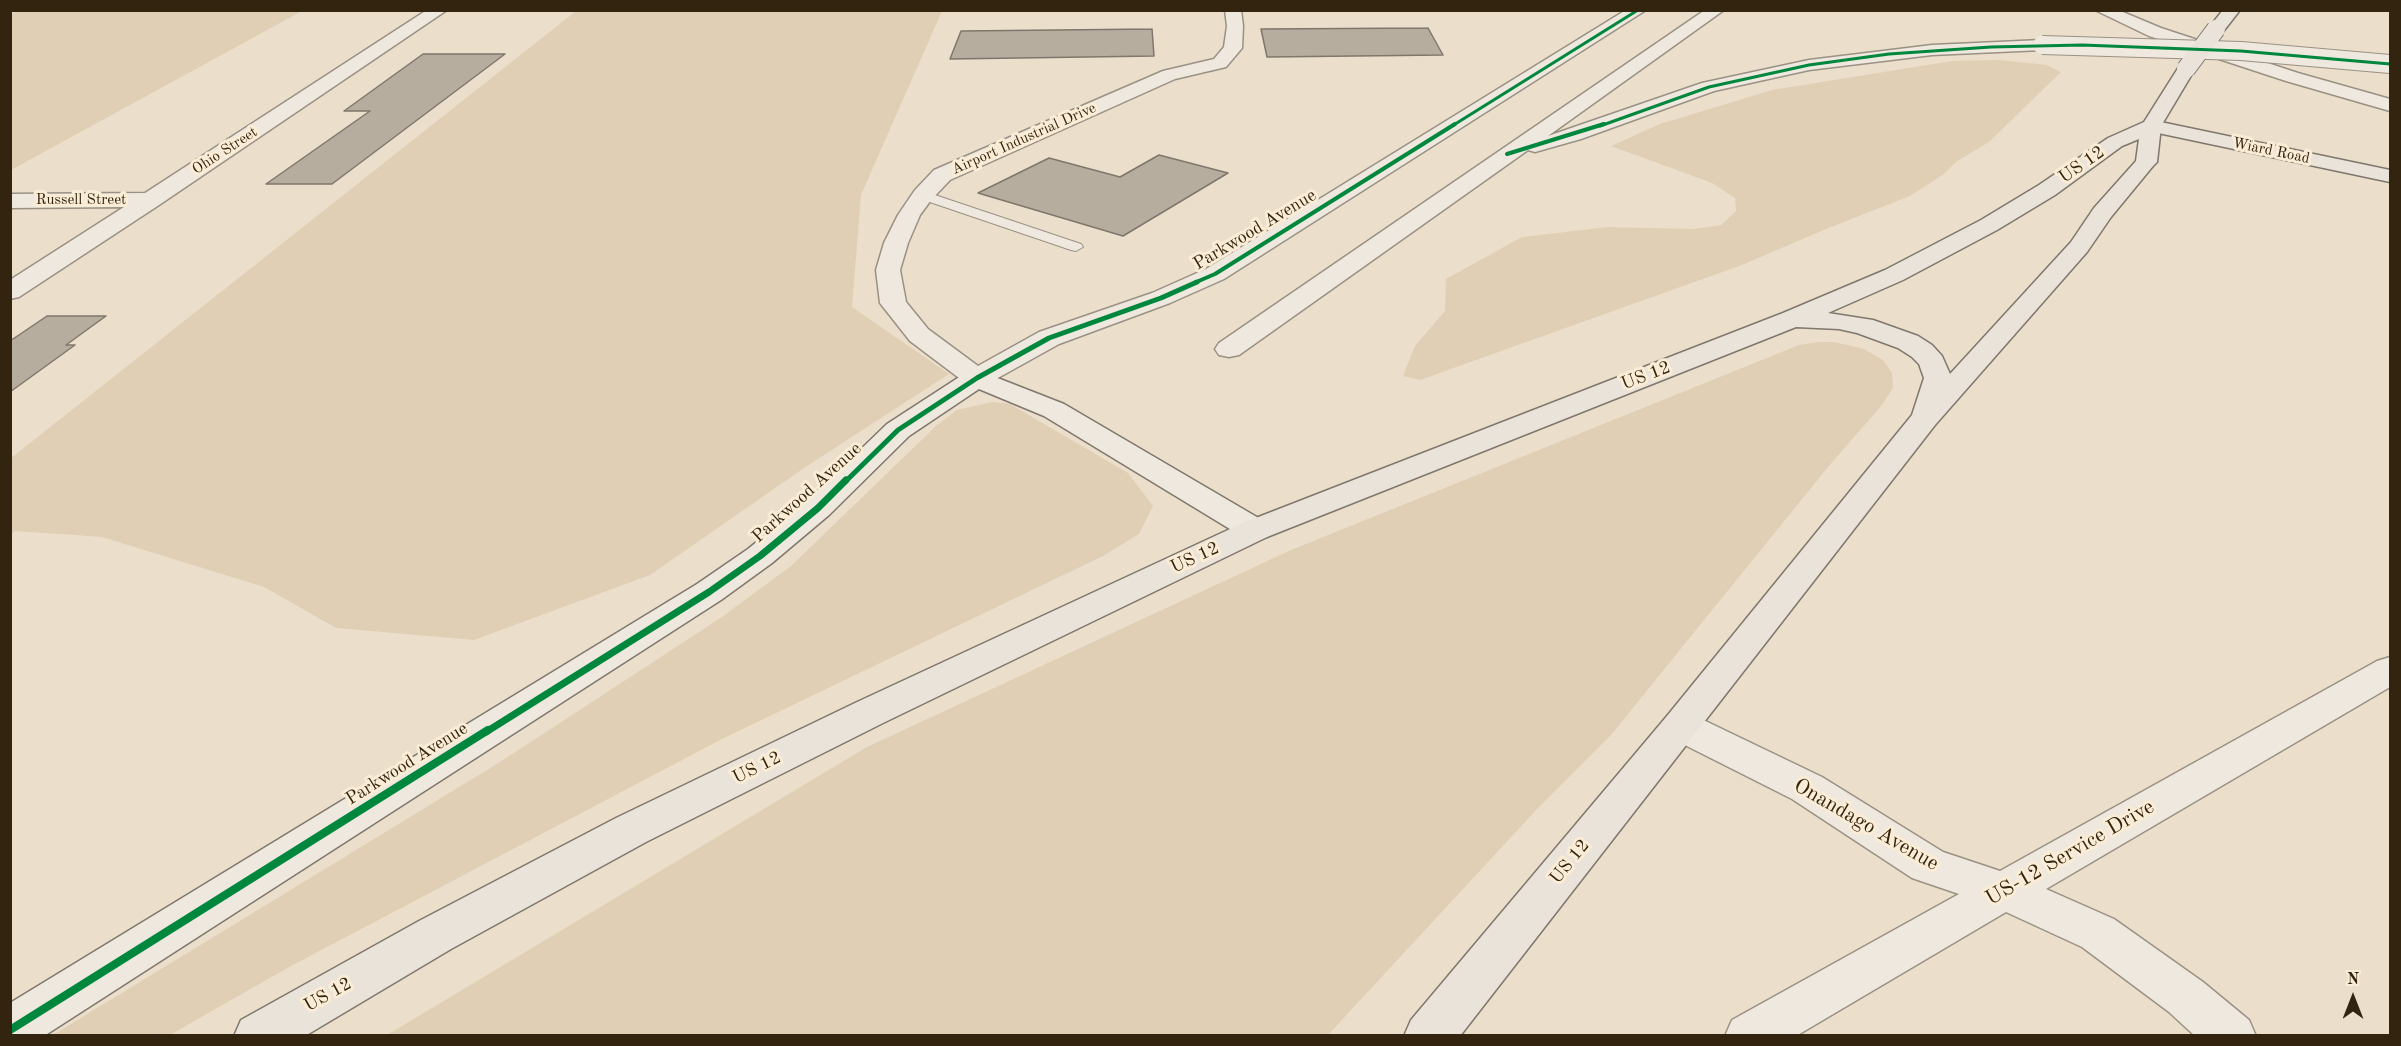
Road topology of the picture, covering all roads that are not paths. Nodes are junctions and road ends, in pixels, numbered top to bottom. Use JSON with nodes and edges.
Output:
{"nodes":[{"id":1,"x":439,"y":10,"type":"edge"},
{"id":2,"x":1233,"y":10,"type":"edge"},
{"id":3,"x":1638,"y":10,"type":"edge"},
{"id":4,"x":1716,"y":10,"type":"edge"},
{"id":5,"x":2103,"y":10,"type":"edge"},
{"id":6,"x":2232,"y":10,"type":"edge"},
{"id":7,"x":2391,"y":64,"type":"edge"},
{"id":8,"x":2391,"y":105,"type":"edge"},
{"id":9,"x":2151,"y":126,"type":"junction"},
{"id":10,"x":1507,"y":154,"type":"junction"},
{"id":11,"x":2391,"y":176,"type":"edge"},
{"id":12,"x":923,"y":195,"type":"junction"},
{"id":13,"x":151,"y":200,"type":"junction"},
{"id":14,"x":10,"y":201,"type":"edge"},
{"id":15,"x":1076,"y":248,"type":"dead end"},
{"id":16,"x":10,"y":292,"type":"edge"},
{"id":17,"x":1792,"y":320,"type":"junction"},
{"id":18,"x":1229,"y":349,"type":"dead end"},
{"id":19,"x":977,"y":378,"type":"junction"},
{"id":20,"x":1924,"y":419,"type":"junction"},
{"id":21,"x":1255,"y":530,"type":"junction"},
{"id":22,"x":2389,"y":672,"type":"edge"},
{"id":23,"x":1681,"y":726,"type":"junction"},
{"id":24,"x":2004,"y":891,"type":"junction"},
{"id":25,"x":10,"y":1030,"type":"edge"},
{"id":26,"x":259,"y":1035,"type":"edge"},
{"id":27,"x":1429,"y":1035,"type":"edge"},
{"id":28,"x":1750,"y":1035,"type":"edge"},
{"id":29,"x":2231,"y":1035,"type":"edge"}],
"edges":[{"from":1,"to":13,"type":"street","name":"Ohio Street"},
{"from":2,"to":12,"type":"street","name":"Airport Industrial Drive"},
{"from":3,"to":19,"type":"street","name":"Parkwood Avenue"},
{"from":4,"to":10,"type":"street"},
{"from":5,"to":8,"type":"street"},
{"from":6,"to":9,"type":"main road","name":"US 12","number":"US 12","bridge":true},
{"from":7,"to":10,"type":"street","bridge":true},
{"from":9,"to":11,"type":"main road","name":"Wiard Road"},
{"from":9,"to":17,"type":"main road","name":"US 12","number":"US 12"},
{"from":9,"to":20,"type":"main road","name":"US 12","number":"US 12"},
{"from":10,"to":18,"type":"street"},
{"from":12,"to":15,"type":"lane"},
{"from":12,"to":19,"type":"street","name":"Airport Industrial Drive"},
{"from":13,"to":14,"type":"street","name":"Russell Street"},
{"from":13,"to":16,"type":"street","name":"Ohio Street"},
{"from":17,"to":20,"type":"main road"},
{"from":17,"to":21,"type":"main road","name":"US 12","number":"US 12"},
{"from":19,"to":21,"type":"street","name":"Airport Industrial Drive"},
{"from":19,"to":25,"type":"street","name":"Parkwood Avenue"},
{"from":20,"to":23,"type":"main road","name":"US 12","number":"US 12"},
{"from":21,"to":26,"type":"main road","name":"US 12","number":"US 12"},
{"from":22,"to":24,"type":"street","name":"US-12 Service Drive"},
{"from":23,"to":24,"type":"street","name":"Onandago Avenue"},
{"from":23,"to":27,"type":"main road","name":"US 12","number":"US 12"},
{"from":24,"to":28,"type":"street","name":"US-12 Service Drive"},
{"from":24,"to":29,"type":"street","name":"Onandago Avenue"}]}
